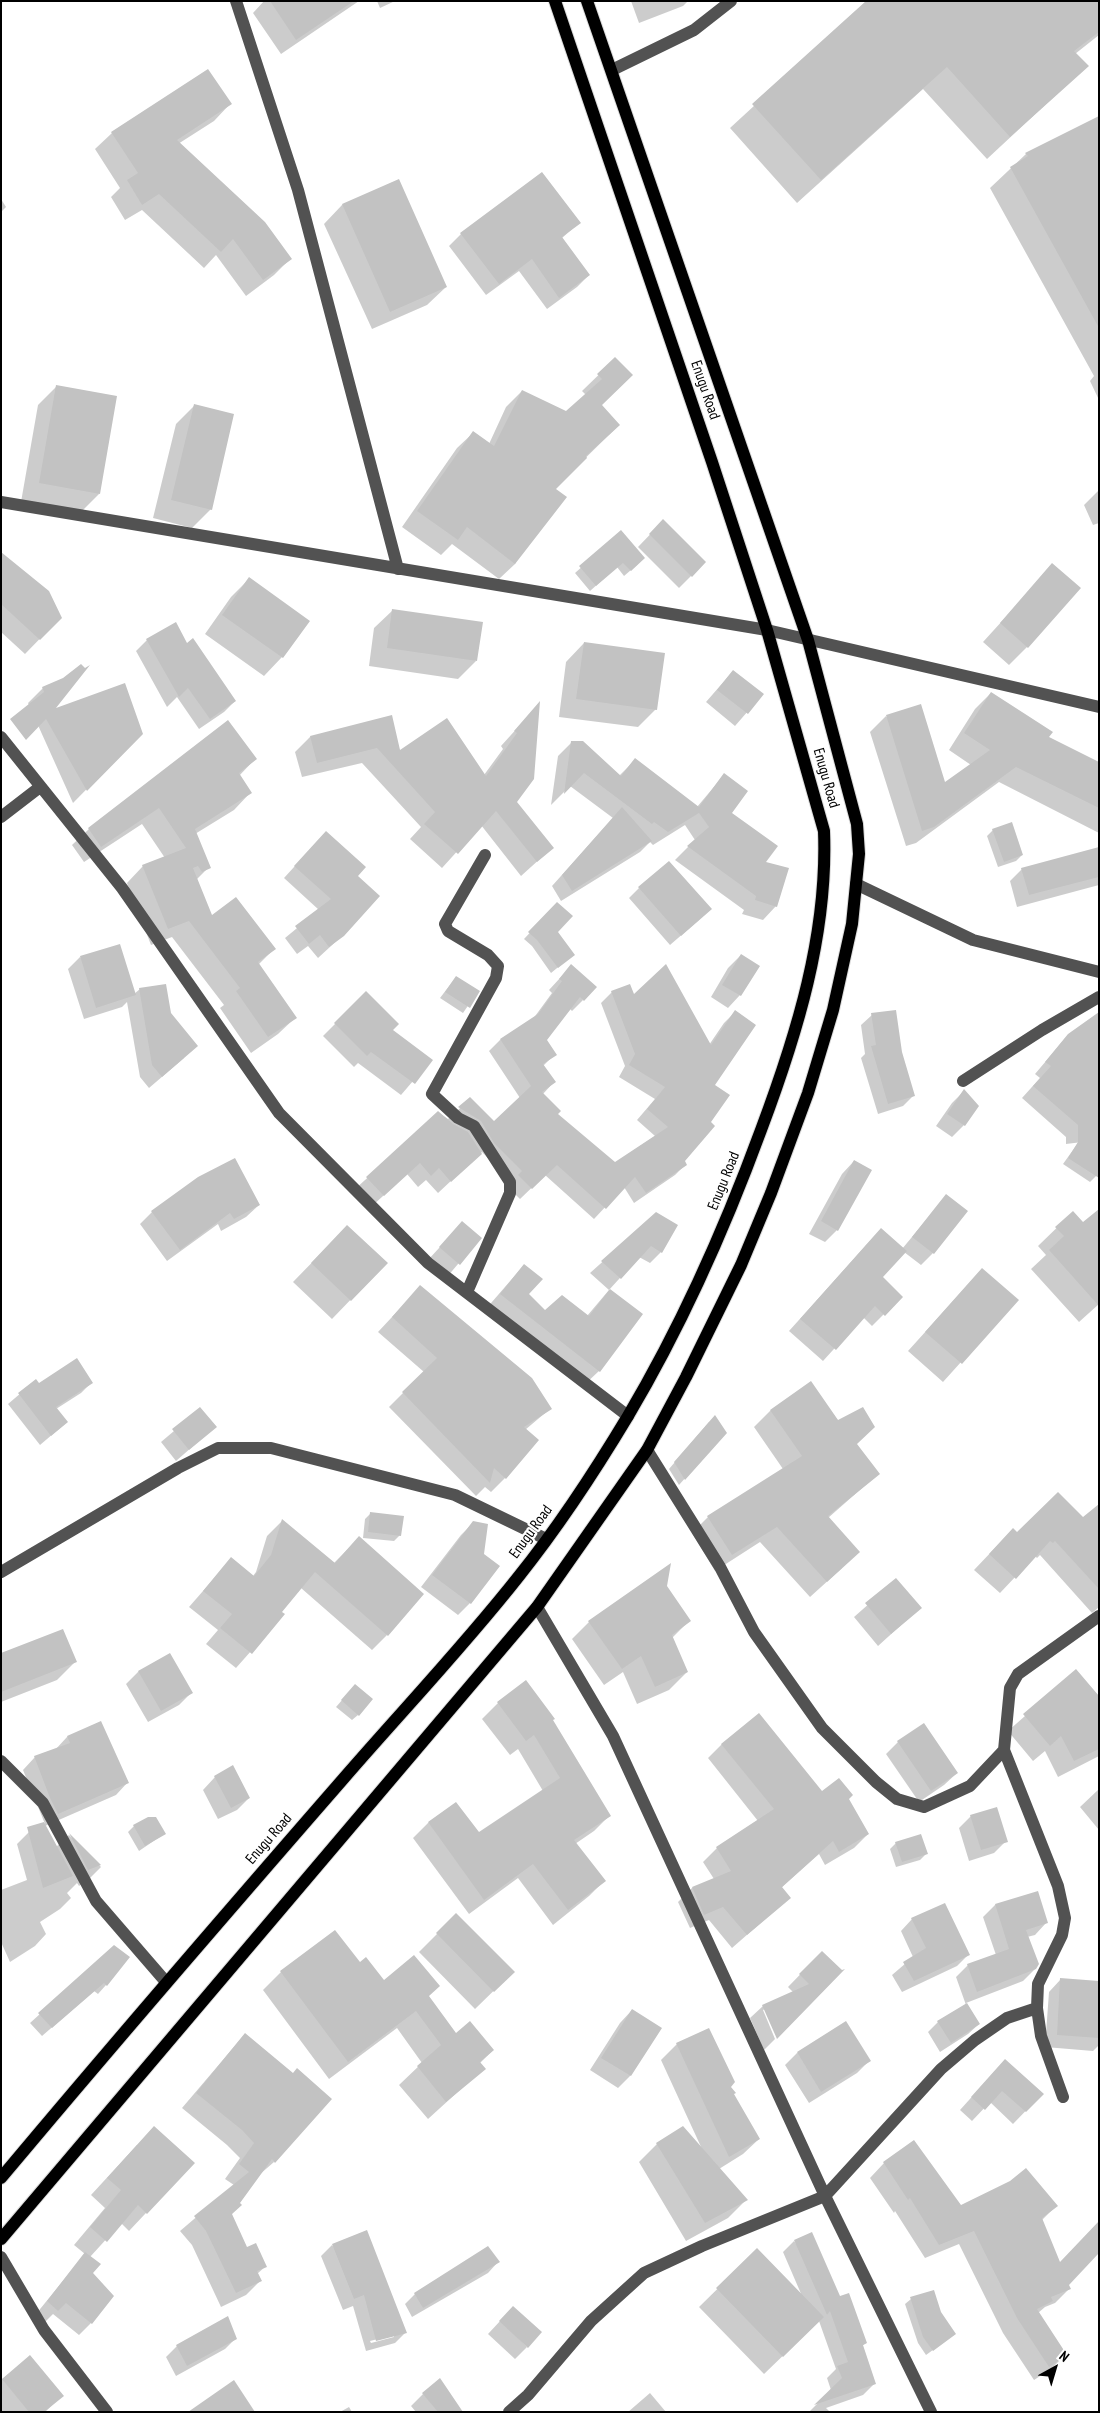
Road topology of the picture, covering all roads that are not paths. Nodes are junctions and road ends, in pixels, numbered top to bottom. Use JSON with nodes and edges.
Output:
{"nodes":[{"id":1,"x":236,"y":1,"type":"edge"},
{"id":2,"x":555,"y":1,"type":"edge"},
{"id":3,"x":587,"y":1,"type":"edge"},
{"id":4,"x":731,"y":1,"type":"edge"},
{"id":5,"x":612,"y":70,"type":"junction"},
{"id":6,"x":1,"y":502,"type":"edge"},
{"id":7,"x":398,"y":569,"type":"junction"},
{"id":8,"x":767,"y":630,"type":"junction"},
{"id":9,"x":808,"y":640,"type":"junction"},
{"id":10,"x":1099,"y":707,"type":"edge"},
{"id":11,"x":1,"y":737,"type":"edge"},
{"id":12,"x":40,"y":787,"type":"junction"},
{"id":13,"x":1,"y":817,"type":"edge"},
{"id":14,"x":485,"y":855,"type":"dead end"},
{"id":15,"x":856,"y":884,"type":"junction"},
{"id":16,"x":1099,"y":972,"type":"edge"},
{"id":17,"x":1099,"y":997,"type":"edge"},
{"id":18,"x":963,"y":1081,"type":"dead end"},
{"id":19,"x":467,"y":1292,"type":"junction"},
{"id":20,"x":628,"y":1416,"type":"junction"},
{"id":21,"x":647,"y":1450,"type":"junction"},
{"id":22,"x":546,"y":1539,"type":"junction"},
{"id":23,"x":1,"y":1572,"type":"edge"},
{"id":24,"x":537,"y":1607,"type":"junction"},
{"id":25,"x":1099,"y":1616,"type":"edge"},
{"id":26,"x":1004,"y":1750,"type":"junction"},
{"id":27,"x":1,"y":1761,"type":"edge"},
{"id":28,"x":166,"y":1982,"type":"junction"},
{"id":29,"x":1037,"y":2008,"type":"junction"},
{"id":30,"x":1063,"y":2096,"type":"dead end"},
{"id":31,"x":1,"y":2178,"type":"edge"},
{"id":32,"x":825,"y":2196,"type":"junction"},
{"id":33,"x":1,"y":2239,"type":"edge"},
{"id":34,"x":1,"y":2257,"type":"edge"},
{"id":35,"x":107,"y":2412,"type":"edge"},
{"id":36,"x":509,"y":2412,"type":"edge"},
{"id":37,"x":931,"y":2412,"type":"edge"}],
"edges":[{"from":1,"to":7,"type":"street"},
{"from":2,"to":8,"type":"main road","name":"Enugu Road"},
{"from":3,"to":5,"type":"main road"},
{"from":4,"to":5,"type":"street"},
{"from":5,"to":9,"type":"main road"},
{"from":6,"to":7,"type":"street"},
{"from":7,"to":8,"type":"street"},
{"from":8,"to":9,"type":"street"},
{"from":8,"to":20,"type":"main road","name":"Enugu Road"},
{"from":9,"to":10,"type":"street"},
{"from":9,"to":15,"type":"main road"},
{"from":11,"to":12,"type":"street"},
{"from":12,"to":13,"type":"street"},
{"from":12,"to":19,"type":"street"},
{"from":14,"to":19,"type":"street"},
{"from":15,"to":16,"type":"street"},
{"from":15,"to":21,"type":"main road"},
{"from":17,"to":18,"type":"street"},
{"from":19,"to":20,"type":"street"},
{"from":20,"to":22,"type":"main road","name":"Enugu Road"},
{"from":21,"to":24,"type":"main road"},
{"from":21,"to":26,"type":"street"},
{"from":22,"to":23,"type":"street"},
{"from":22,"to":28,"type":"main road","name":"Enugu Road"},
{"from":24,"to":32,"type":"street"},
{"from":24,"to":33,"type":"main road"},
{"from":25,"to":26,"type":"street"},
{"from":26,"to":29,"type":"street"},
{"from":27,"to":28,"type":"street"},
{"from":28,"to":31,"type":"main road","name":"Enugu Road"},
{"from":29,"to":30,"type":"street"},
{"from":29,"to":32,"type":"street"},
{"from":32,"to":36,"type":"street"},
{"from":32,"to":37,"type":"street"},
{"from":34,"to":35,"type":"street"}]}
